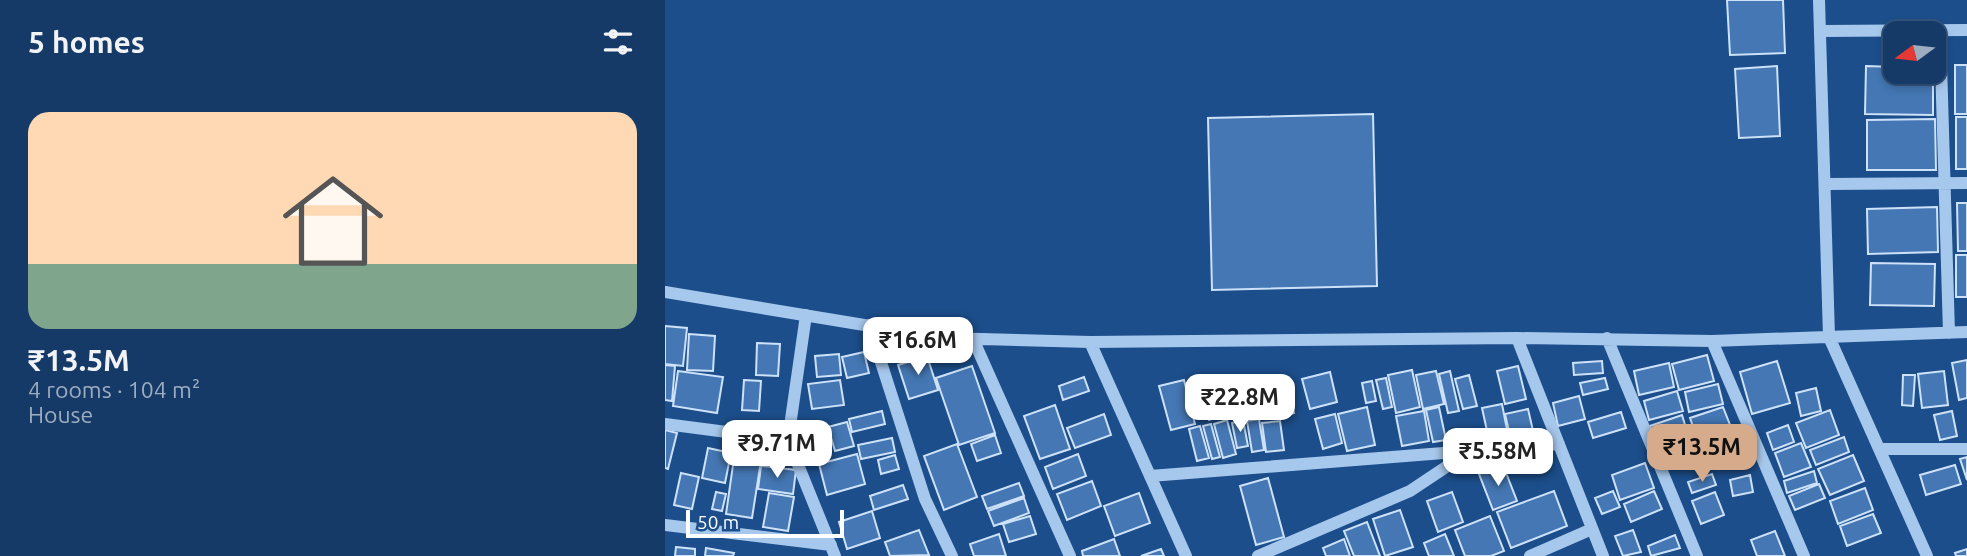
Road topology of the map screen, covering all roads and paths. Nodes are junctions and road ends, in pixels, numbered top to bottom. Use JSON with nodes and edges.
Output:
{"nodes":[{"id":1,"x":1819,"y":0,"type":"edge"},
{"id":2,"x":1946,"y":30,"type":"edge"},
{"id":3,"x":1967,"y":30,"type":"edge"},
{"id":4,"x":1883,"y":31,"type":"edge"},
{"id":5,"x":1821,"y":32,"type":"junction"},
{"id":6,"x":1942,"y":84,"type":"edge"},
{"id":7,"x":1967,"y":183,"type":"edge"},
{"id":8,"x":1827,"y":184,"type":"junction"},
{"id":9,"x":1945,"y":184,"type":"junction"},
{"id":10,"x":665,"y":292,"type":"edge"},
{"id":11,"x":806,"y":315,"type":"junction"},
{"id":12,"x":869,"y":325,"type":"junction"},
{"id":13,"x":1967,"y":332,"type":"edge"},
{"id":14,"x":1949,"y":333,"type":"junction"},
{"id":15,"x":1829,"y":337,"type":"junction"},
{"id":16,"x":1517,"y":338,"type":"junction"},
{"id":17,"x":1607,"y":338,"type":"junction"},
{"id":18,"x":973,"y":339,"type":"junction"},
{"id":19,"x":1711,"y":341,"type":"junction"},
{"id":20,"x":1090,"y":342,"type":"junction"},
{"id":21,"x":665,"y":424,"type":"edge"},
{"id":22,"x":788,"y":440,"type":"junction"},
{"id":23,"x":1559,"y":444,"type":"junction"},
{"id":24,"x":1879,"y":449,"type":"junction"},
{"id":25,"x":1967,"y":449,"type":"edge"},
{"id":26,"x":1472,"y":450,"type":"junction"},
{"id":27,"x":1150,"y":476,"type":"junction"},
{"id":28,"x":665,"y":525,"type":"edge"},
{"id":29,"x":1592,"y":529,"type":"junction"},
{"id":30,"x":833,"y":551,"type":"edge"},
{"id":31,"x":952,"y":556,"type":"edge"},
{"id":32,"x":1070,"y":556,"type":"edge"},
{"id":33,"x":1187,"y":556,"type":"edge"},
{"id":34,"x":1258,"y":556,"type":"edge"},
{"id":35,"x":1530,"y":556,"type":"edge"},
{"id":36,"x":1603,"y":556,"type":"edge"},
{"id":37,"x":1697,"y":556,"type":"edge"},
{"id":38,"x":1804,"y":556,"type":"edge"},
{"id":39,"x":1927,"y":556,"type":"edge"}],
"edges":[{"from":1,"to":5,"type":"street"},
{"from":2,"to":3,"type":"street"},
{"from":4,"to":5,"type":"street"},
{"from":5,"to":8,"type":"street"},
{"from":6,"to":9,"type":"street"},
{"from":7,"to":9,"type":"street"},
{"from":8,"to":9,"type":"street"},
{"from":8,"to":15,"type":"street"},
{"from":9,"to":14,"type":"street"},
{"from":10,"to":11,"type":"street"},
{"from":11,"to":12,"type":"street"},
{"from":11,"to":22,"type":"street"},
{"from":12,"to":18,"type":"street"},
{"from":12,"to":31,"type":"street"},
{"from":13,"to":14,"type":"street"},
{"from":14,"to":15,"type":"street"},
{"from":15,"to":19,"type":"street"},
{"from":15,"to":24,"type":"street"},
{"from":16,"to":17,"type":"street"},
{"from":16,"to":20,"type":"street"},
{"from":16,"to":23,"type":"street"},
{"from":17,"to":19,"type":"street"},
{"from":17,"to":37,"type":"street"},
{"from":18,"to":20,"type":"street"},
{"from":18,"to":32,"type":"street"},
{"from":19,"to":38,"type":"street"},
{"from":20,"to":27,"type":"street"},
{"from":21,"to":22,"type":"street"},
{"from":22,"to":30,"type":"street"},
{"from":23,"to":26,"type":"street"},
{"from":23,"to":29,"type":"street"},
{"from":24,"to":25,"type":"street"},
{"from":24,"to":39,"type":"street"},
{"from":26,"to":27,"type":"street"},
{"from":26,"to":34,"type":"street"},
{"from":27,"to":33,"type":"street"},
{"from":28,"to":30,"type":"street"},
{"from":29,"to":35,"type":"street"},
{"from":29,"to":36,"type":"street"}]}
